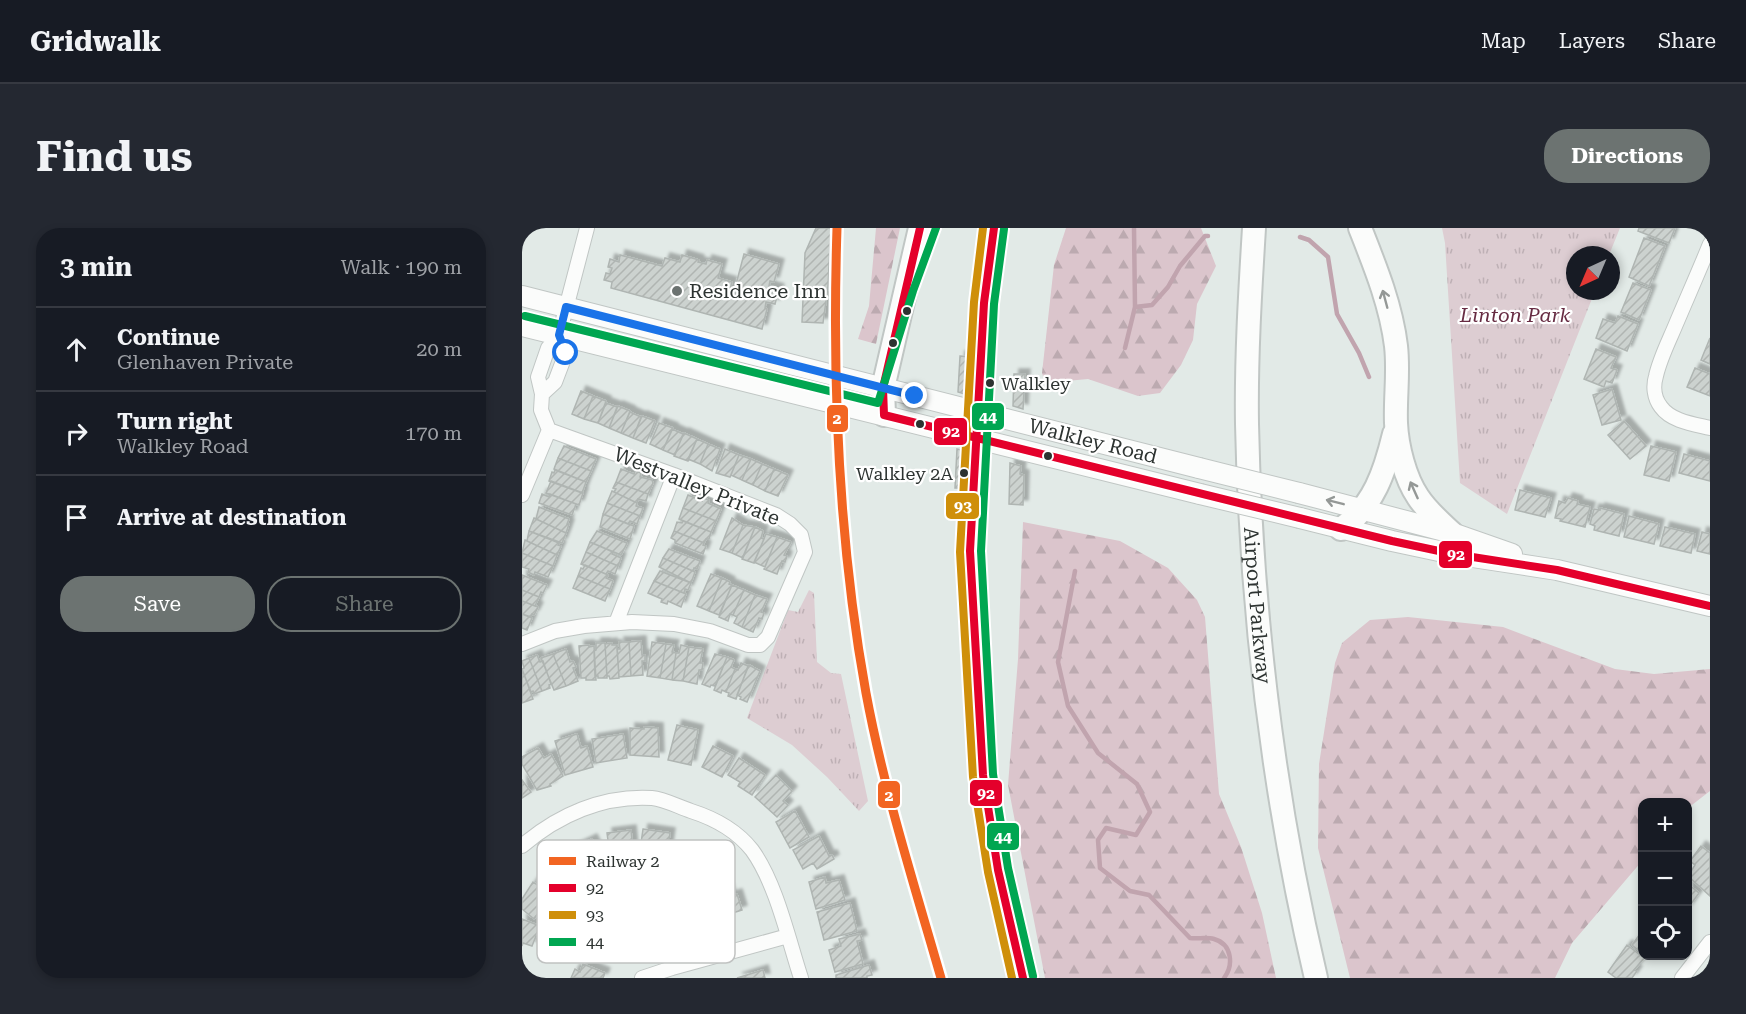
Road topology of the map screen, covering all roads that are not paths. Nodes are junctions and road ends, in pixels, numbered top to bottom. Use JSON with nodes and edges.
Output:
{"nodes":[{"id":1,"x":587,"y":228,"type":"edge"},
{"id":2,"x":920,"y":228,"type":"edge"},
{"id":3,"x":1254,"y":228,"type":"edge"},
{"id":4,"x":1360,"y":228,"type":"edge"},
{"id":5,"x":1710,"y":244,"type":"edge"},
{"id":6,"x":522,"y":296,"type":"edge"},
{"id":7,"x":566,"y":307,"type":"junction"},
{"id":8,"x":522,"y":326,"type":"edge"},
{"id":9,"x":559,"y":335,"type":"junction"},
{"id":10,"x":888,"y":389,"type":"junction"},
{"id":11,"x":885,"y":415,"type":"junction"},
{"id":12,"x":1396,"y":423,"type":"junction"},
{"id":13,"x":1710,"y":428,"type":"edge"},
{"id":14,"x":549,"y":430,"type":"junction"},
{"id":15,"x":674,"y":475,"type":"junction"},
{"id":16,"x":522,"y":495,"type":"edge"},
{"id":17,"x":1363,"y":509,"type":"junction"},
{"id":18,"x":1341,"y":529,"type":"junction"},
{"id":19,"x":1452,"y":533,"type":"junction"},
{"id":20,"x":1557,"y":570,"type":"junction"},
{"id":21,"x":1710,"y":606,"type":"edge"},
{"id":22,"x":616,"y":623,"type":"junction"},
{"id":23,"x":522,"y":644,"type":"edge"},
{"id":24,"x":522,"y":846,"type":"edge"},
{"id":25,"x":788,"y":936,"type":"junction"},
{"id":26,"x":1710,"y":942,"type":"edge"},
{"id":27,"x":735,"y":951,"type":"edge"},
{"id":28,"x":690,"y":963,"type":"edge"},
{"id":29,"x":642,"y":978,"type":"edge"},
{"id":30,"x":801,"y":978,"type":"edge"},
{"id":31,"x":1316,"y":978,"type":"edge"},
{"id":32,"x":1682,"y":978,"type":"edge"}],
"edges":[{"from":1,"to":7,"type":"street"},
{"from":2,"to":10,"type":"highway"},
{"from":3,"to":31,"type":"highway","name":"Airport Parkway"},
{"from":12,"to":4,"type":"highway","one_way":true},
{"from":5,"to":13,"type":"street"},
{"from":6,"to":7,"type":"main road","name":"Walkley Road"},
{"from":7,"to":9,"type":"street"},
{"from":7,"to":10,"type":"main road","name":"Walkley Road"},
{"from":8,"to":9,"type":"main road","name":"Walkley Road"},
{"from":9,"to":11,"type":"main road","name":"Walkley Road"},
{"from":9,"to":14,"type":"street"},
{"from":10,"to":11,"type":"highway"},
{"from":17,"to":10,"type":"main road","name":"Walkley Road","one_way":true,"bridge":true},
{"from":11,"to":18,"type":"main road","name":"Walkley Road","bridge":true},
{"from":12,"to":17,"type":"highway"},
{"from":19,"to":12,"type":"highway","one_way":true},
{"from":14,"to":15,"type":"street","name":"Westvalley Private"},
{"from":14,"to":16,"type":"street"},
{"from":15,"to":22,"type":"street"},
{"from":15,"to":22,"type":"street","name":"Westvalley Private"},
{"from":17,"to":18,"type":"highway"},
{"from":17,"to":19,"type":"main road","name":"Walkley Road"},
{"from":18,"to":20,"type":"main road","name":"Walkley Road"},
{"from":19,"to":20,"type":"main road","name":"Walkley Road"},
{"from":20,"to":21,"type":"main road","name":"Walkley Road"},
{"from":22,"to":23,"type":"street","name":"Westvalley Private"},
{"from":24,"to":25,"type":"street"},
{"from":25,"to":27,"type":"street"},
{"from":25,"to":30,"type":"street"},
{"from":26,"to":32,"type":"street"},
{"from":28,"to":29,"type":"street"}]}
